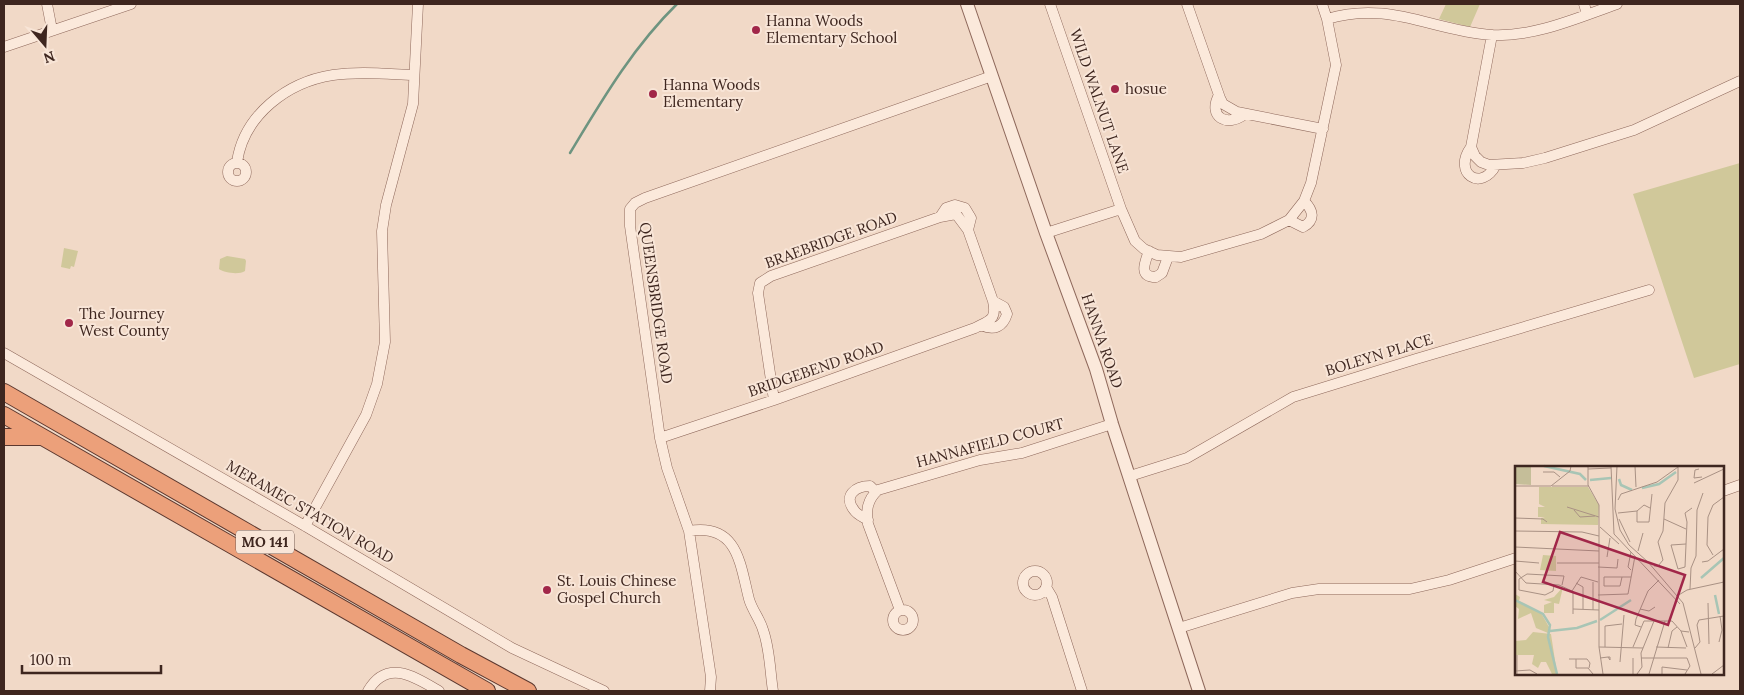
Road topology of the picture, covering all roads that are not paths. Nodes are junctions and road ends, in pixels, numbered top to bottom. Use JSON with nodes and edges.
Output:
{"nodes":[{"id":1,"x":46,"y":4,"type":"edge"},
{"id":2,"x":131,"y":4,"type":"edge"},
{"id":3,"x":418,"y":4,"type":"edge"},
{"id":4,"x":967,"y":4,"type":"edge"},
{"id":5,"x":1050,"y":4,"type":"edge"},
{"id":6,"x":1187,"y":4,"type":"edge"},
{"id":7,"x":1322,"y":4,"type":"edge"},
{"id":8,"x":1584,"y":4,"type":"edge"},
{"id":9,"x":1617,"y":4,"type":"edge"},
{"id":10,"x":1587,"y":14,"type":"junction"},
{"id":11,"x":1327,"y":19,"type":"junction"},
{"id":12,"x":52,"y":30,"type":"junction"},
{"id":13,"x":1492,"y":35,"type":"junction"},
{"id":14,"x":4,"y":47,"type":"edge"},
{"id":15,"x":414,"y":75,"type":"junction"},
{"id":16,"x":992,"y":76,"type":"junction"},
{"id":17,"x":1740,"y":81,"type":"edge"},
{"id":18,"x":1323,"y":130,"type":"junction"},
{"id":19,"x":1471,"y":147,"type":"junction"},
{"id":20,"x":237,"y":162,"type":"dead end"},
{"id":21,"x":1496,"y":165,"type":"junction"},
{"id":22,"x":1304,"y":201,"type":"junction"},
{"id":23,"x":1120,"y":209,"type":"junction"},
{"id":24,"x":956,"y":214,"type":"joint"},
{"id":25,"x":940,"y":217,"type":"junction"},
{"id":26,"x":1289,"y":220,"type":"junction"},
{"id":27,"x":968,"y":230,"type":"junction"},
{"id":28,"x":1046,"y":232,"type":"junction"},
{"id":29,"x":1149,"y":251,"type":"junction"},
{"id":30,"x":1168,"y":257,"type":"junction"},
{"id":31,"x":1649,"y":290,"type":"dead end"},
{"id":32,"x":4,"y":353,"type":"edge"},
{"id":33,"x":4,"y":393,"type":"edge"},
{"id":34,"x":774,"y":400,"type":"junction"},
{"id":35,"x":4,"y":415,"type":"edge"},
{"id":36,"x":1112,"y":424,"type":"junction"},
{"id":37,"x":4,"y":437,"type":"edge"},
{"id":38,"x":44,"y":437,"type":"junction"},
{"id":39,"x":660,"y":438,"type":"junction"},
{"id":40,"x":1130,"y":476,"type":"junction"},
{"id":41,"x":1740,"y":485,"type":"edge"},
{"id":42,"x":1724,"y":491,"type":"edge"},
{"id":43,"x":876,"y":492,"type":"junction"},
{"id":44,"x":868,"y":520,"type":"junction"},
{"id":45,"x":305,"y":526,"type":"junction"},
{"id":46,"x":689,"y":531,"type":"junction"},
{"id":47,"x":1515,"y":558,"type":"edge"},
{"id":48,"x":1046,"y":587,"type":"dead end"},
{"id":49,"x":900,"y":610,"type":"dead end"},
{"id":50,"x":1179,"y":628,"type":"junction"},
{"id":51,"x":368,"y":691,"type":"edge"},
{"id":52,"x":439,"y":691,"type":"edge"},
{"id":53,"x":487,"y":691,"type":"edge"},
{"id":54,"x":528,"y":691,"type":"edge"},
{"id":55,"x":604,"y":691,"type":"edge"},
{"id":56,"x":710,"y":691,"type":"edge"},
{"id":57,"x":773,"y":691,"type":"edge"},
{"id":58,"x":1082,"y":691,"type":"edge"},
{"id":59,"x":1199,"y":691,"type":"edge"}],
"edges":[{"from":1,"to":12,"type":"street"},
{"from":2,"to":12,"type":"street"},
{"from":3,"to":15,"type":"street"},
{"from":4,"to":16,"type":"street","name":"HANNA ROAD"},
{"from":5,"to":23,"type":"street","name":"WILD WALNUT LANE"},
{"from":6,"to":18,"type":"street"},
{"from":7,"to":11,"type":"street"},
{"from":8,"to":10,"type":"street"},
{"from":9,"to":10,"type":"street"},
{"from":10,"to":13,"type":"street"},
{"from":11,"to":13,"type":"street"},
{"from":11,"to":18,"type":"street"},
{"from":12,"to":14,"type":"street"},
{"from":13,"to":19,"type":"street"},
{"from":15,"to":20,"type":"street"},
{"from":15,"to":45,"type":"street"},
{"from":16,"to":28,"type":"street","name":"HANNA ROAD"},
{"from":16,"to":39,"type":"street","name":"QUEENSBRIDGE ROAD"},
{"from":17,"to":21,"type":"street"},
{"from":18,"to":22,"type":"street"},
{"from":19,"to":21,"type":"street"},
{"from":19,"to":21,"type":"street"},
{"from":22,"to":26,"type":"street"},
{"from":22,"to":26,"type":"street"},
{"from":23,"to":28,"type":"street"},
{"from":23,"to":29,"type":"street","name":"WILD WALNUT LANE"},
{"from":24,"to":25,"type":"street","name":"BRAEBRIDGE ROAD"},
{"from":24,"to":27,"type":"street","name":"BRIDGEBEND ROAD"},
{"from":25,"to":27,"type":"street","name":"BRAEBRIDGE ROAD"},
{"from":25,"to":34,"type":"street","name":"BRAEBRIDGE ROAD"},
{"from":26,"to":30,"type":"street"},
{"from":27,"to":34,"type":"street","name":"BRIDGEBEND ROAD"},
{"from":28,"to":36,"type":"street","name":"HANNA ROAD"},
{"from":29,"to":30,"type":"street"},
{"from":29,"to":30,"type":"street"},
{"from":31,"to":40,"type":"street","name":"BOLEYN PLACE"},
{"from":32,"to":45,"type":"street","name":"MERAMEC STATION ROAD"},
{"from":33,"to":54,"type":"highway","number":"MO 141"},
{"from":34,"to":39,"type":"street","name":"BRIDGEBEND ROAD"},
{"from":35,"to":38,"type":"highway","number":"MO 141"},
{"from":36,"to":40,"type":"street","name":"HANNA ROAD"},
{"from":36,"to":43,"type":"street","name":"HANNAFIELD COURT"},
{"from":37,"to":38,"type":"highway"},
{"from":38,"to":53,"type":"highway","number":"MO 141"},
{"from":39,"to":46,"type":"street","name":"QUEENSBRIDGE ROAD"},
{"from":40,"to":50,"type":"street","name":"HANNA ROAD"},
{"from":41,"to":42,"type":"street"},
{"from":43,"to":44,"type":"street"},
{"from":43,"to":44,"type":"street","name":"HANNAFIELD COURT"},
{"from":44,"to":49,"type":"street","name":"HANNAFIELD COURT"},
{"from":45,"to":55,"type":"street","name":"MERAMEC STATION ROAD"},
{"from":46,"to":56,"type":"street","name":"QUEENSBRIDGE ROAD"},
{"from":46,"to":57,"type":"street"},
{"from":47,"to":50,"type":"street"},
{"from":48,"to":58,"type":"street"},
{"from":50,"to":59,"type":"street","name":"HANNA ROAD"},
{"from":51,"to":52,"type":"street"}]}
